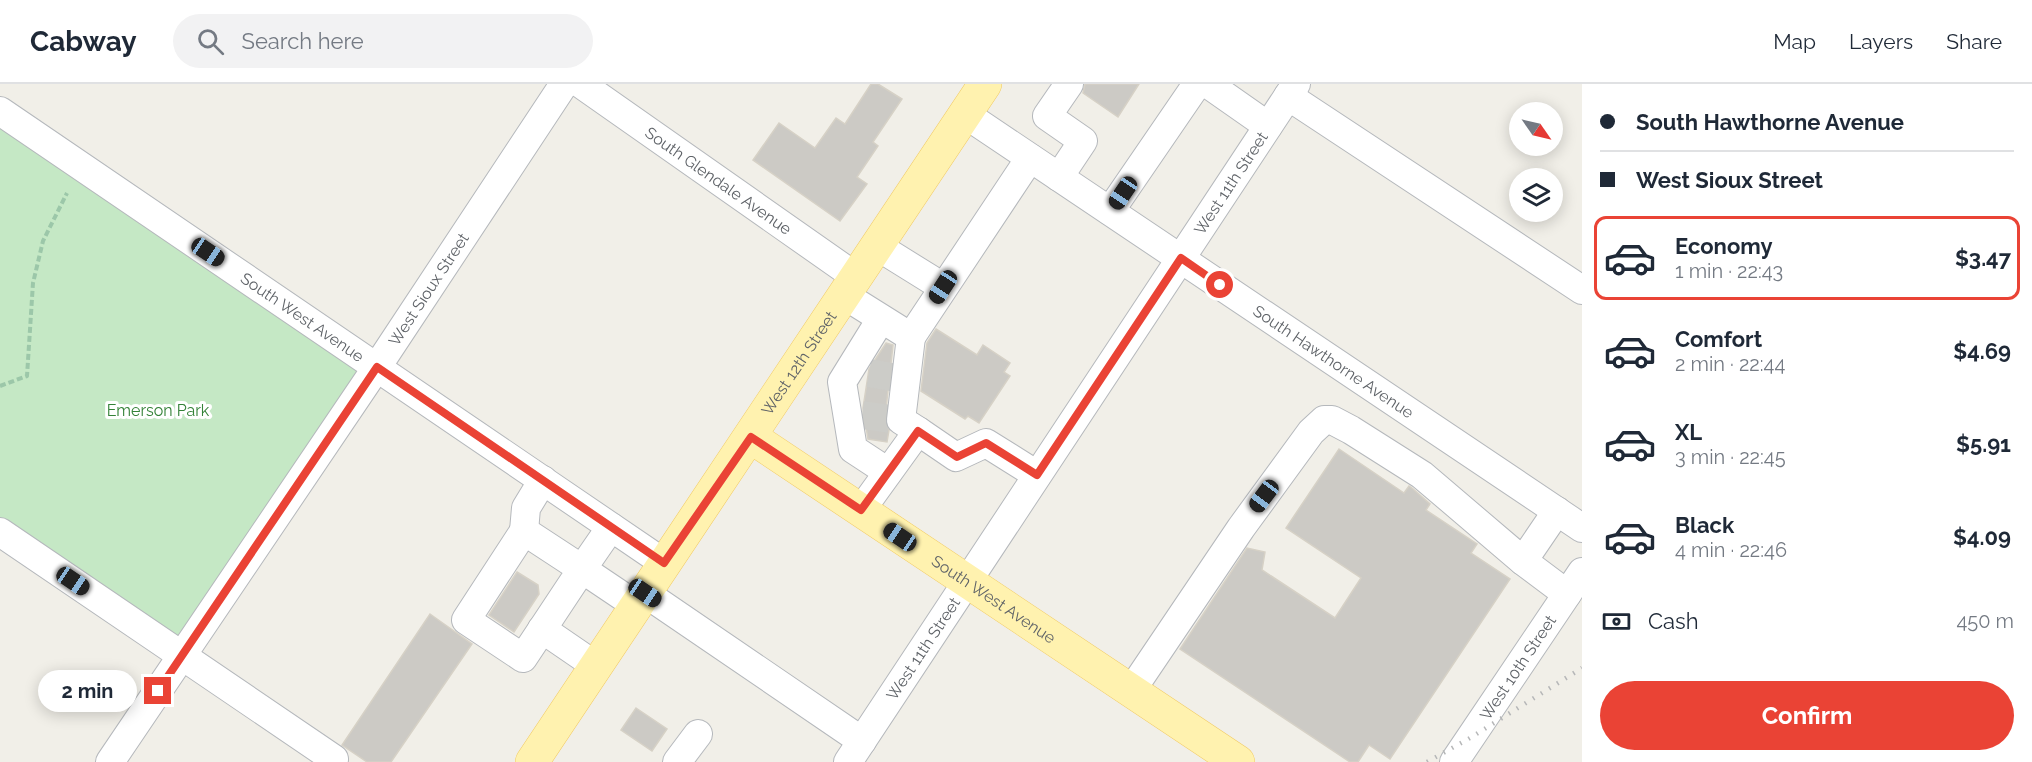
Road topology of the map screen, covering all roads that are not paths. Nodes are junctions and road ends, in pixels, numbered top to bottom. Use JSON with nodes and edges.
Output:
{"nodes":[{"id":1,"x":564,"y":84,"type":"edge"},
{"id":2,"x":581,"y":84,"type":"edge"},
{"id":3,"x":986,"y":84,"type":"edge"},
{"id":4,"x":1068,"y":84,"type":"edge"},
{"id":5,"x":1197,"y":84,"type":"edge"},
{"id":6,"x":1208,"y":84,"type":"edge"},
{"id":7,"x":1292,"y":90,"type":"edge"},
{"id":8,"x":0,"y":111,"type":"edge"},
{"id":9,"x":965,"y":114,"type":"junction"},
{"id":10,"x":1268,"y":126,"type":"junction"},
{"id":11,"x":1030,"y":158,"type":"junction"},
{"id":12,"x":1059,"y":177,"type":"junction"},
{"id":13,"x":1110,"y":211,"type":"junction"},
{"id":14,"x":877,"y":246,"type":"junction"},
{"id":15,"x":1181,"y":258,"type":"junction"},
{"id":16,"x":850,"y":286,"type":"junction"},
{"id":17,"x":943,"y":287,"type":"junction"},
{"id":18,"x":1582,"y":290,"type":"edge"},
{"id":19,"x":881,"y":319,"type":"junction"},
{"id":20,"x":911,"y":337,"type":"junction"},
{"id":21,"x":377,"y":367,"type":"junction"},
{"id":22,"x":903,"y":423,"type":"junction"},
{"id":23,"x":751,"y":437,"type":"junction"},
{"id":24,"x":888,"y":472,"type":"junction"},
{"id":25,"x":1037,"y":475,"type":"junction"},
{"id":26,"x":543,"y":480,"type":"junction"},
{"id":27,"x":861,"y":510,"type":"junction"},
{"id":28,"x":1557,"y":511,"type":"junction"},
{"id":29,"x":611,"y":527,"type":"junction"},
{"id":30,"x":1582,"y":528,"type":"edge"},
{"id":31,"x":524,"y":531,"type":"junction"},
{"id":32,"x":0,"y":532,"type":"edge"},
{"id":33,"x":1522,"y":561,"type":"junction"},
{"id":34,"x":664,"y":563,"type":"junction"},
{"id":35,"x":582,"y":569,"type":"junction"},
{"id":36,"x":967,"y":582,"type":"junction"},
{"id":37,"x":1575,"y":583,"type":"edge"},
{"id":38,"x":641,"y":599,"type":"junction"},
{"id":39,"x":542,"y":629,"type":"junction"},
{"id":40,"x":182,"y":656,"type":"junction"},
{"id":41,"x":596,"y":666,"type":"junction"},
{"id":42,"x":1131,"y":691,"type":"junction"},
{"id":43,"x":698,"y":734,"type":"dead end"},
{"id":44,"x":855,"y":751,"type":"edge"},
{"id":45,"x":334,"y":759,"type":"dead end"},
{"id":46,"x":535,"y":761,"type":"edge"},
{"id":47,"x":110,"y":762,"type":"edge"},
{"id":48,"x":677,"y":762,"type":"edge"},
{"id":49,"x":1238,"y":762,"type":"edge"},
{"id":50,"x":1455,"y":762,"type":"edge"}],
"edges":[{"from":1,"to":21,"type":"street","name":"West Sioux Street"},
{"from":2,"to":16,"type":"street","name":"South Glendale Avenue"},
{"from":3,"to":9,"type":"main road","name":"West 12th Street"},
{"from":4,"to":12,"type":"street"},
{"from":5,"to":13,"type":"street"},
{"from":6,"to":10,"type":"street"},
{"from":7,"to":10,"type":"street","name":"West 11th Street"},
{"from":7,"to":18,"type":"street"},
{"from":8,"to":21,"type":"street","name":"South West Avenue"},
{"from":9,"to":11,"type":"street","name":"South Hawthorne Avenue"},
{"from":9,"to":14,"type":"main road","name":"West 12th Street"},
{"from":10,"to":15,"type":"street","name":"West 11th Street"},
{"from":11,"to":12,"type":"street","name":"South Hawthorne Avenue"},
{"from":11,"to":17,"type":"street"},
{"from":12,"to":13,"type":"street","name":"South Hawthorne Avenue"},
{"from":13,"to":15,"type":"street","name":"South Hawthorne Avenue"},
{"from":14,"to":16,"type":"main road","name":"West 12th Street"},
{"from":14,"to":17,"type":"street"},
{"from":15,"to":25,"type":"street","name":"West 11th Street"},
{"from":15,"to":28,"type":"street","name":"South Hawthorne Avenue"},
{"from":16,"to":19,"type":"street","name":"South Glendale Avenue"},
{"from":16,"to":23,"type":"main road","name":"West 12th Street"},
{"from":17,"to":20,"type":"street"},
{"from":19,"to":20,"type":"street","name":"South Glendale Avenue"},
{"from":19,"to":24,"type":"street"},
{"from":20,"to":22,"type":"street"},
{"from":21,"to":26,"type":"street","name":"South West Avenue"},
{"from":21,"to":40,"type":"street","name":"West Sioux Street"},
{"from":22,"to":24,"type":"street"},
{"from":22,"to":25,"type":"street"},
{"from":23,"to":27,"type":"main road","name":"South West Avenue"},
{"from":23,"to":34,"type":"main road","name":"West 12th Street"},
{"from":24,"to":27,"type":"street"},
{"from":25,"to":36,"type":"street","name":"West 11th Street"},
{"from":26,"to":29,"type":"street","name":"South West Avenue"},
{"from":26,"to":31,"type":"street"},
{"from":27,"to":36,"type":"main road","name":"South West Avenue"},
{"from":28,"to":30,"type":"street","name":"South Hawthorne Avenue"},
{"from":28,"to":33,"type":"street"},
{"from":29,"to":34,"type":"street","name":"South West Avenue"},
{"from":29,"to":35,"type":"street"},
{"from":31,"to":35,"type":"street"},
{"from":31,"to":39,"type":"street"},
{"from":32,"to":40,"type":"street"},
{"from":33,"to":37,"type":"street"},
{"from":33,"to":42,"type":"street"},
{"from":34,"to":38,"type":"main road","name":"West 12th Street"},
{"from":35,"to":38,"type":"street"},
{"from":35,"to":39,"type":"street"},
{"from":36,"to":42,"type":"main road","name":"South West Avenue"},
{"from":36,"to":44,"type":"street","name":"West 11th Street"},
{"from":37,"to":50,"type":"street","name":"West 10th Street"},
{"from":38,"to":41,"type":"main road","name":"West 12th Street"},
{"from":38,"to":44,"type":"street"},
{"from":39,"to":41,"type":"street"},
{"from":40,"to":45,"type":"street"},
{"from":40,"to":47,"type":"street","name":"West Sioux Street"},
{"from":41,"to":46,"type":"main road","name":"West 12th Street"},
{"from":42,"to":49,"type":"main road","name":"South West Avenue"},
{"from":43,"to":48,"type":"street"}]}
